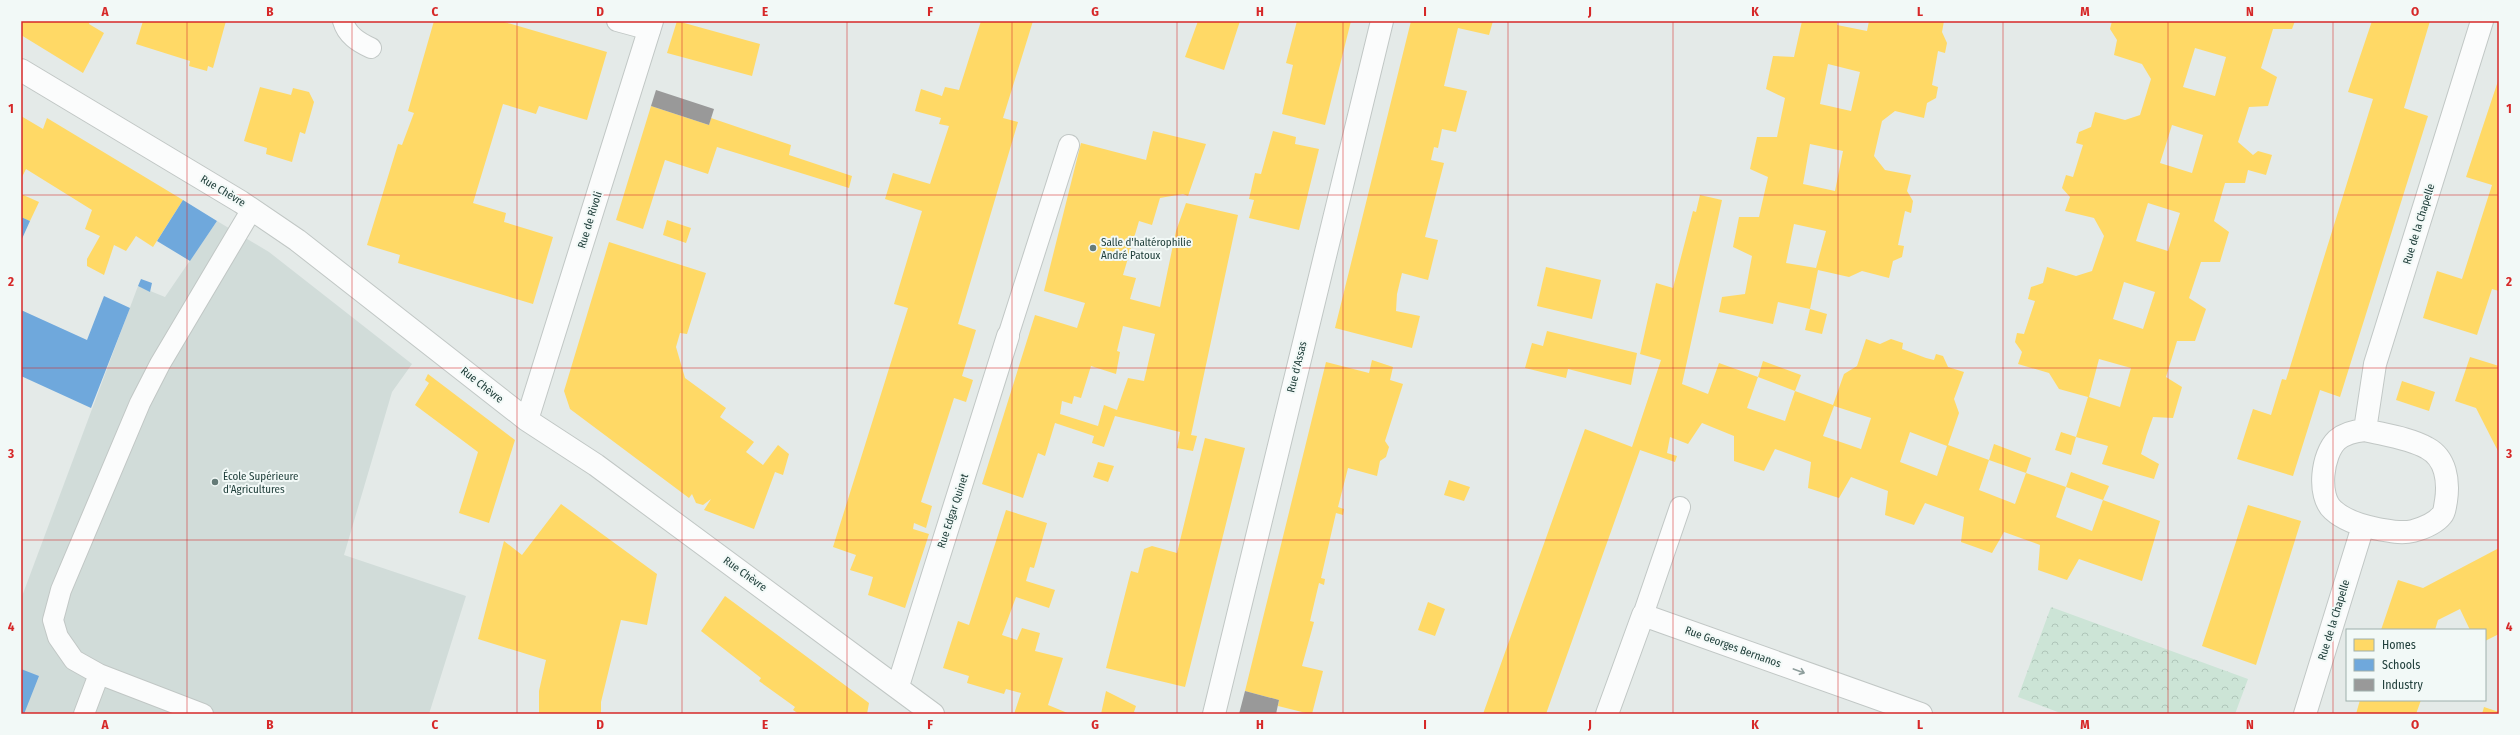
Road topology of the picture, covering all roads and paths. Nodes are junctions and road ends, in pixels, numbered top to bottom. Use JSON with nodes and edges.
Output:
{"nodes":[{"id":1,"x":342,"y":21,"type":"edge"},
{"id":2,"x":617,"y":21,"type":"edge"},
{"id":3,"x":1382,"y":21,"type":"edge"},
{"id":4,"x":2482,"y":21,"type":"edge"},
{"id":5,"x":651,"y":25,"type":"edge"},
{"id":6,"x":371,"y":48,"type":"dead end"},
{"id":7,"x":21,"y":70,"type":"edge"},
{"id":8,"x":1070,"y":145,"type":"dead end"},
{"id":9,"x":252,"y":209,"type":"junction"},
{"id":10,"x":1008,"y":336,"type":"joint"},
{"id":11,"x":527,"y":420,"type":"junction"},
{"id":12,"x":2365,"y":430,"type":"junction"},
{"id":13,"x":1680,"y":507,"type":"dead end"},
{"id":14,"x":2363,"y":526,"type":"junction"},
{"id":15,"x":1644,"y":615,"type":"junction"},
{"id":16,"x":99,"y":674,"type":"junction"},
{"id":17,"x":898,"y":686,"type":"junction"},
{"id":18,"x":84,"y":714,"type":"edge"},
{"id":19,"x":203,"y":714,"type":"edge"},
{"id":20,"x":933,"y":714,"type":"edge"},
{"id":21,"x":1214,"y":714,"type":"edge"},
{"id":22,"x":1607,"y":714,"type":"edge"},
{"id":23,"x":1921,"y":714,"type":"edge"},
{"id":24,"x":2305,"y":714,"type":"edge"}],
"edges":[{"from":1,"to":6,"type":"lane"},
{"from":2,"to":5,"type":"lane"},
{"from":3,"to":21,"type":"street","name":"Rue d'Assas"},
{"from":4,"to":12,"type":"street","name":"Rue de la Chapelle"},
{"from":5,"to":11,"type":"street","name":"Rue de Rivoli"},
{"from":7,"to":9,"type":"street","name":"Rue Chèvre"},
{"from":8,"to":10,"type":"lane"},
{"from":9,"to":11,"type":"street","name":"Rue Chèvre"},
{"from":9,"to":16,"type":"lane"},
{"from":10,"to":17,"type":"street","name":"Rue Edgar Quinet"},
{"from":11,"to":17,"type":"street","name":"Rue Chèvre"},
{"from":12,"to":14,"type":"street"},
{"from":12,"to":14,"type":"street"},
{"from":13,"to":15,"type":"lane"},
{"from":14,"to":24,"type":"street","name":"Rue de la Chapelle"},
{"from":15,"to":22,"type":"street"},
{"from":15,"to":23,"type":"street","name":"Rue Georges Bernanos","one_way":true},
{"from":16,"to":18,"type":"lane"},
{"from":16,"to":19,"type":"lane"},
{"from":17,"to":20,"type":"street","name":"Rue Chèvre"}]}
